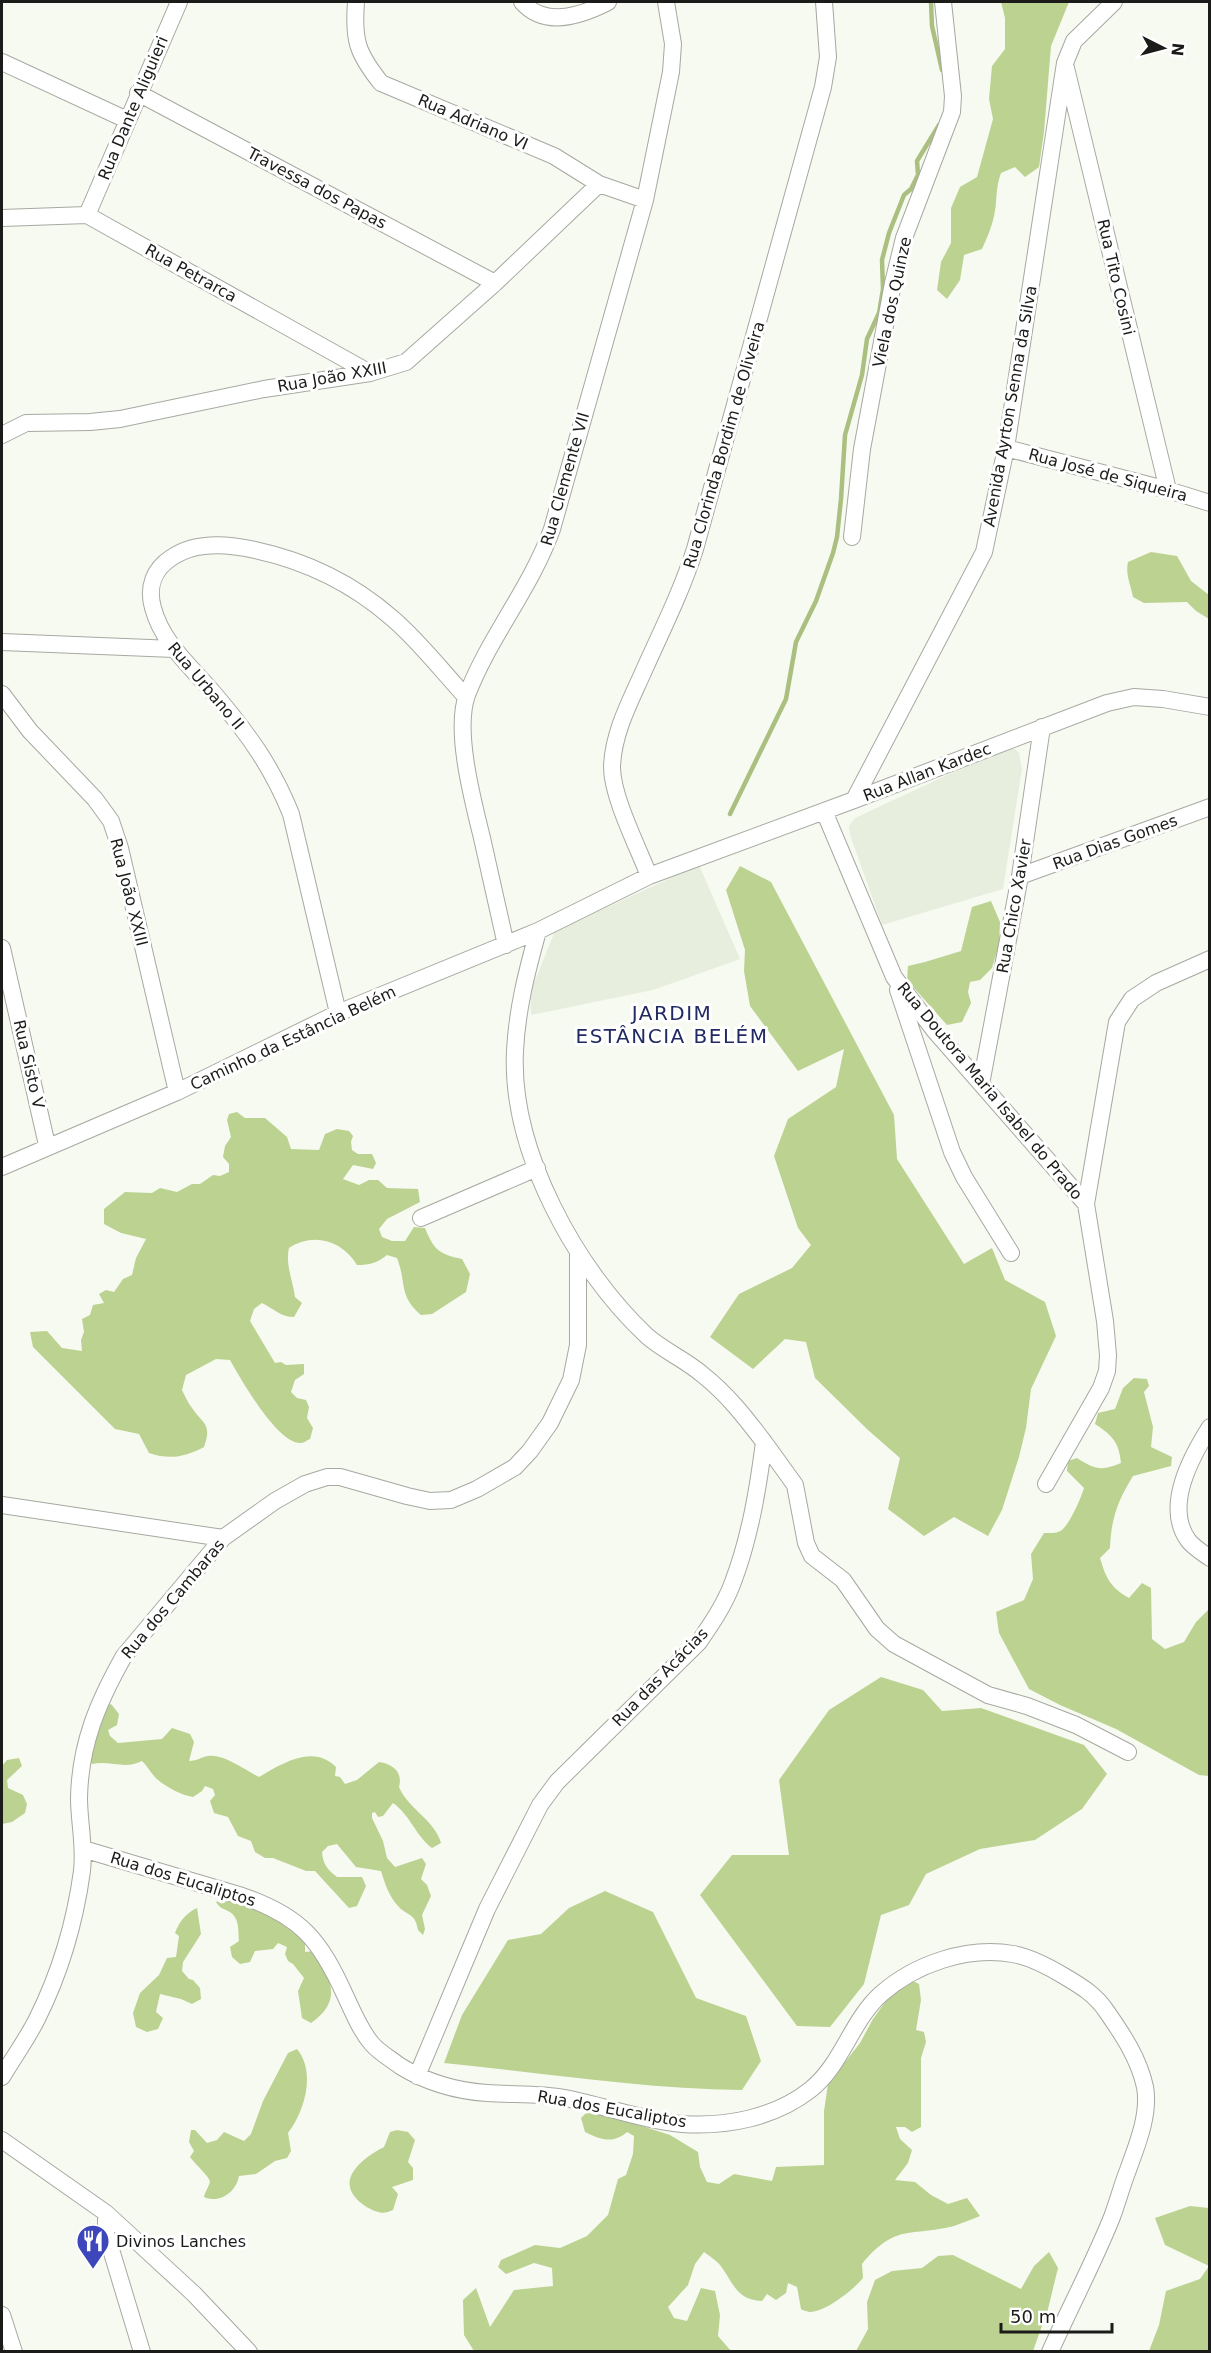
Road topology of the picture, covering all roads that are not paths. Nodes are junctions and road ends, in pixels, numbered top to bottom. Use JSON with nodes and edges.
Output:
{"nodes":[{"id":1,"x":179,"y":2,"type":"edge"},
{"id":2,"x":356,"y":2,"type":"edge"},
{"id":3,"x":522,"y":2,"type":"edge"},
{"id":4,"x":608,"y":2,"type":"edge"},
{"id":5,"x":666,"y":2,"type":"edge"},
{"id":6,"x":824,"y":2,"type":"edge"},
{"id":7,"x":943,"y":2,"type":"edge"},
{"id":8,"x":1114,"y":2,"type":"edge"},
{"id":9,"x":2,"y":62,"type":"edge"},
{"id":10,"x":1065,"y":63,"type":"junction"},
{"id":11,"x":138,"y":93,"type":"junction"},
{"id":12,"x":127,"y":120,"type":"junction"},
{"id":13,"x":599,"y":184,"type":"junction"},
{"id":14,"x":645,"y":200,"type":"junction"},
{"id":15,"x":87,"y":215,"type":"junction"},
{"id":16,"x":2,"y":218,"type":"edge"},
{"id":17,"x":495,"y":283,"type":"junction"},
{"id":18,"x":370,"y":373,"type":"junction"},
{"id":19,"x":2,"y":435,"type":"edge"},
{"id":20,"x":1006,"y":448,"type":"junction"},
{"id":21,"x":1168,"y":490,"type":"junction"},
{"id":22,"x":1209,"y":503,"type":"edge"},
{"id":23,"x":852,"y":537,"type":"dead end"},
{"id":24,"x":2,"y":642,"type":"edge"},
{"id":25,"x":174,"y":649,"type":"junction"},
{"id":26,"x":2,"y":694,"type":"edge"},
{"id":27,"x":466,"y":697,"type":"junction"},
{"id":28,"x":1209,"y":708,"type":"edge"},
{"id":29,"x":1042,"y":727,"type":"junction"},
{"id":30,"x":854,"y":800,"type":"junction"},
{"id":31,"x":1209,"y":807,"type":"edge"},
{"id":32,"x":824,"y":811,"type":"junction"},
{"id":33,"x":649,"y":876,"type":"junction"},
{"id":34,"x":1020,"y":876,"type":"junction"},
{"id":35,"x":538,"y":931,"type":"junction"},
{"id":36,"x":506,"y":945,"type":"junction"},
{"id":37,"x":2,"y":948,"type":"edge"},
{"id":38,"x":1209,"y":959,"type":"edge"},
{"id":39,"x":894,"y":977,"type":"junction"},
{"id":40,"x":338,"y":1013,"type":"junction"},
{"id":41,"x":981,"y":1084,"type":"junction"},
{"id":42,"x":177,"y":1092,"type":"junction"},
{"id":43,"x":47,"y":1145,"type":"junction"},
{"id":44,"x":2,"y":1167,"type":"edge"},
{"id":45,"x":537,"y":1168,"type":"junction"},
{"id":46,"x":1086,"y":1204,"type":"junction"},
{"id":47,"x":421,"y":1218,"type":"dead end"},
{"id":48,"x":1011,"y":1253,"type":"dead end"},
{"id":49,"x":578,"y":1254,"type":"junction"},
{"id":50,"x":1209,"y":1427,"type":"edge"},
{"id":51,"x":764,"y":1442,"type":"junction"},
{"id":52,"x":1046,"y":1484,"type":"dead end"},
{"id":53,"x":2,"y":1505,"type":"edge"},
{"id":54,"x":223,"y":1538,"type":"junction"},
{"id":55,"x":1209,"y":1558,"type":"edge"},
{"id":56,"x":1128,"y":1752,"type":"dead end"},
{"id":57,"x":83,"y":1850,"type":"junction"},
{"id":58,"x":417,"y":2076,"type":"junction"},
{"id":59,"x":2,"y":2077,"type":"edge"},
{"id":60,"x":2,"y":2140,"type":"edge"},
{"id":61,"x":106,"y":2213,"type":"junction"},
{"id":62,"x":2,"y":2315,"type":"edge"},
{"id":63,"x":14,"y":2352,"type":"edge"},
{"id":64,"x":142,"y":2352,"type":"edge"},
{"id":65,"x":249,"y":2352,"type":"edge"},
{"id":66,"x":1050,"y":2352,"type":"edge"}],
"edges":[{"from":1,"to":11,"type":"street","name":"Rua Dante Aliguieri"},
{"from":2,"to":13,"type":"street","name":"Rua Adriano VI"},
{"from":3,"to":4,"type":"street"},
{"from":5,"to":14,"type":"street","name":"Rua Clemente VII"},
{"from":6,"to":33,"type":"street","name":"Rua Clorinda Bordim de Oliveira"},
{"from":7,"to":23,"type":"street","name":"Viela dos Quinze"},
{"from":8,"to":10,"type":"street","name":"Avenida Ayrton Senna da Silva"},
{"from":9,"to":12,"type":"street"},
{"from":10,"to":20,"type":"street","name":"Avenida Ayrton Senna da Silva"},
{"from":10,"to":21,"type":"street","name":"Rua Tito Cosini"},
{"from":11,"to":12,"type":"street","name":"Rua Dante Aliguieri"},
{"from":11,"to":17,"type":"street","name":"Travessa dos Papas"},
{"from":12,"to":15,"type":"street","name":"Rua Dante Aliguieri"},
{"from":13,"to":14,"type":"street","name":"Rua Adriano VI"},
{"from":13,"to":17,"type":"street","name":"Rua João XXIII"},
{"from":14,"to":27,"type":"street","name":"Rua Clemente VII"},
{"from":15,"to":16,"type":"street"},
{"from":15,"to":18,"type":"street","name":"Rua Petrarca"},
{"from":17,"to":18,"type":"street","name":"Rua João XXIII"},
{"from":18,"to":19,"type":"street","name":"Rua João XXIII"},
{"from":20,"to":21,"type":"street","name":"Rua José de Siqueira"},
{"from":20,"to":30,"type":"street","name":"Avenida Ayrton Senna da Silva"},
{"from":21,"to":22,"type":"street","name":"Rua José de Siqueira"},
{"from":24,"to":25,"type":"street"},
{"from":25,"to":27,"type":"street","name":"Rua Urbano II"},
{"from":25,"to":40,"type":"street","name":"Rua Urbano II"},
{"from":26,"to":42,"type":"street","name":"Rua João XXIII"},
{"from":27,"to":36,"type":"street","name":"Rua Clemente VII"},
{"from":28,"to":29,"type":"street","name":"Rua Allan Kardec"},
{"from":29,"to":30,"type":"street","name":"Rua Allan Kardec"},
{"from":29,"to":34,"type":"street","name":"Rua Chico Xavier"},
{"from":30,"to":32,"type":"street","name":"Rua Allan Kardec"},
{"from":31,"to":34,"type":"street","name":"Rua Dias Gomes"},
{"from":32,"to":33,"type":"street","name":"Rua Allan Kardec"},
{"from":32,"to":39,"type":"street","name":"Rua Doutora Maria Isabel do Prado"},
{"from":33,"to":35,"type":"street","name":"Caminho da Estância Belém"},
{"from":34,"to":41,"type":"street","name":"Rua Chico Xavier"},
{"from":35,"to":36,"type":"street","name":"Caminho da Estância Belém"},
{"from":35,"to":45,"type":"street"},
{"from":36,"to":40,"type":"street","name":"Caminho da Estância Belém"},
{"from":37,"to":43,"type":"street","name":"Rua Sisto V"},
{"from":38,"to":46,"type":"street"},
{"from":39,"to":41,"type":"street","name":"Rua Doutora Maria Isabel do Prado"},
{"from":39,"to":48,"type":"street"},
{"from":40,"to":42,"type":"street","name":"Caminho da Estância Belém"},
{"from":41,"to":46,"type":"street","name":"Rua Doutora Maria Isabel do Prado"},
{"from":42,"to":43,"type":"street","name":"Caminho da Estância Belém"},
{"from":43,"to":44,"type":"street","name":"Caminho da Estância Belém"},
{"from":45,"to":47,"type":"street"},
{"from":45,"to":49,"type":"street"},
{"from":46,"to":52,"type":"street"},
{"from":49,"to":51,"type":"street"},
{"from":49,"to":54,"type":"street","name":"Rua dos Cambaras"},
{"from":50,"to":55,"type":"street"},
{"from":51,"to":56,"type":"street"},
{"from":51,"to":58,"type":"street","name":"Rua das Acácias"},
{"from":53,"to":54,"type":"street"},
{"from":54,"to":57,"type":"street","name":"Rua dos Cambaras"},
{"from":57,"to":58,"type":"street","name":"Rua dos Eucaliptos"},
{"from":57,"to":59,"type":"street","name":"Rua dos Cambaras"},
{"from":58,"to":66,"type":"street","name":"Rua dos Eucaliptos"},
{"from":60,"to":61,"type":"street"},
{"from":61,"to":64,"type":"street"},
{"from":61,"to":65,"type":"street"},
{"from":62,"to":63,"type":"street"}]}
